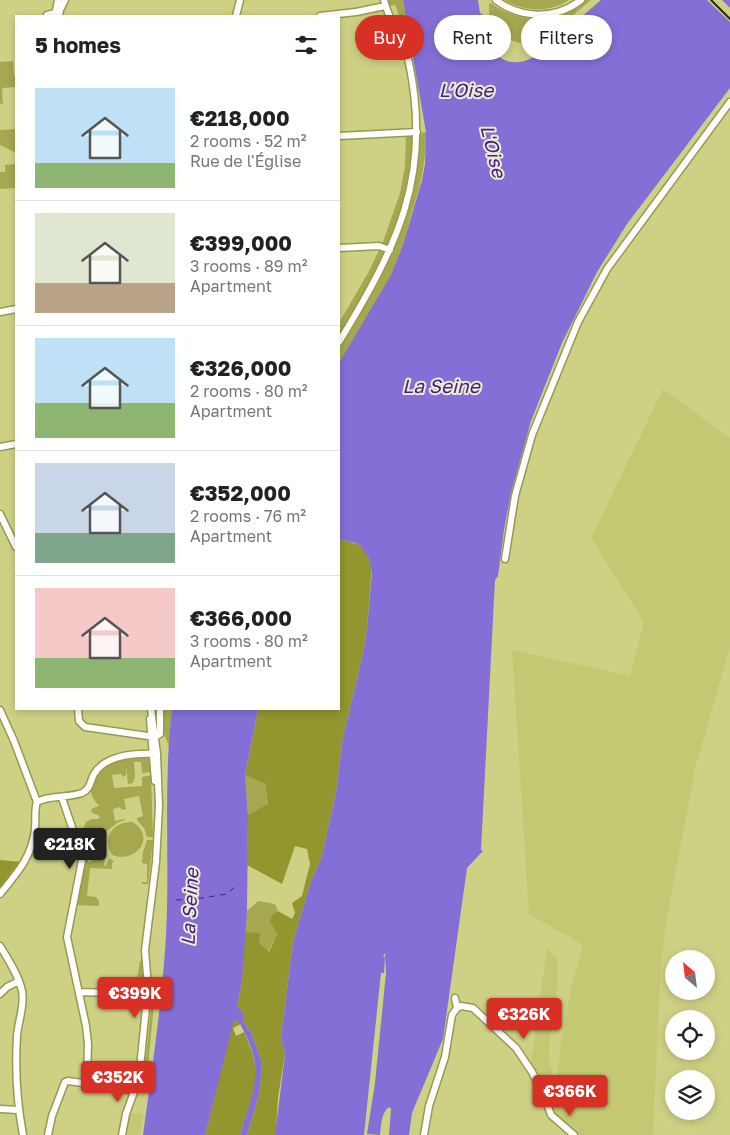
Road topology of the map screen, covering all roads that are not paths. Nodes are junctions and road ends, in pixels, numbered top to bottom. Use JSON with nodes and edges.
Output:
{"nodes":[{"id":1,"x":58,"y":0,"type":"edge"},
{"id":2,"x":65,"y":0,"type":"edge"},
{"id":3,"x":240,"y":0,"type":"edge"},
{"id":4,"x":496,"y":0,"type":"edge"},
{"id":5,"x":581,"y":0,"type":"edge"},
{"id":6,"x":384,"y":3,"type":"edge"},
{"id":7,"x":47,"y":14,"type":"dead end"},
{"id":8,"x":57,"y":15,"type":"edge"},
{"id":9,"x":236,"y":15,"type":"edge"},
{"id":10,"x":329,"y":15,"type":"edge"},
{"id":11,"x":730,"y":102,"type":"edge"},
{"id":12,"x":417,"y":132,"type":"junction"},
{"id":13,"x":340,"y":136,"type":"edge"},
{"id":14,"x":340,"y":248,"type":"edge"},
{"id":15,"x":390,"y":250,"type":"junction"},
{"id":16,"x":15,"y":309,"type":"edge"},
{"id":17,"x":0,"y":312,"type":"edge"},
{"id":18,"x":340,"y":340,"type":"edge"},
{"id":19,"x":15,"y":444,"type":"edge"},
{"id":20,"x":0,"y":447,"type":"edge"},
{"id":21,"x":0,"y":514,"type":"edge"},
{"id":22,"x":15,"y":545,"type":"edge"},
{"id":23,"x":505,"y":559,"type":"dead end"},
{"id":24,"x":0,"y":710,"type":"edge"},
{"id":25,"x":78,"y":710,"type":"edge"},
{"id":26,"x":150,"y":710,"type":"edge"},
{"id":27,"x":151,"y":710,"type":"edge"},
{"id":28,"x":160,"y":710,"type":"edge"},
{"id":29,"x":157,"y":722,"type":"junction"},
{"id":30,"x":3,"y":726,"type":"edge"},
{"id":31,"x":156,"y":734,"type":"junction"},
{"id":32,"x":155,"y":754,"type":"junction"},
{"id":33,"x":62,"y":798,"type":"junction"},
{"id":34,"x":37,"y":802,"type":"junction"},
{"id":35,"x":0,"y":894,"type":"edge"},
{"id":36,"x":0,"y":946,"type":"edge"},
{"id":37,"x":18,"y":981,"type":"junction"},
{"id":38,"x":79,"y":992,"type":"junction"},
{"id":39,"x":0,"y":994,"type":"edge"},
{"id":40,"x":148,"y":994,"type":"junction"},
{"id":41,"x":455,"y":998,"type":"dead end"},
{"id":42,"x":459,"y":1007,"type":"junction"},
{"id":43,"x":87,"y":1078,"type":"junction"},
{"id":44,"x":134,"y":1091,"type":"junction"},
{"id":45,"x":0,"y":1109,"type":"edge"},
{"id":46,"x":18,"y":1110,"type":"junction"},
{"id":47,"x":23,"y":1135,"type":"edge"},
{"id":48,"x":48,"y":1135,"type":"edge"},
{"id":49,"x":122,"y":1135,"type":"edge"},
{"id":50,"x":424,"y":1135,"type":"edge"},
{"id":51,"x":574,"y":1135,"type":"edge"}],
"edges":[{"from":1,"to":8,"type":"street"},
{"from":2,"to":8,"type":"street"},
{"from":3,"to":9,"type":"street"},
{"from":4,"to":5,"type":"street"},
{"from":6,"to":10,"type":"street"},
{"from":6,"to":12,"type":"street"},
{"from":7,"to":8,"type":"street"},
{"from":11,"to":23,"type":"street"},
{"from":12,"to":13,"type":"street"},
{"from":12,"to":15,"type":"street"},
{"from":14,"to":15,"type":"street"},
{"from":15,"to":18,"type":"street"},
{"from":16,"to":17,"type":"street"},
{"from":19,"to":20,"type":"street"},
{"from":21,"to":22,"type":"street"},
{"from":24,"to":30,"type":"street"},
{"from":25,"to":31,"type":"street"},
{"from":26,"to":31,"type":"street"},
{"from":27,"to":29,"type":"street"},
{"from":28,"to":29,"type":"street"},
{"from":29,"to":31,"type":"street"},
{"from":30,"to":34,"type":"street"},
{"from":31,"to":32,"type":"street"},
{"from":32,"to":33,"type":"street"},
{"from":32,"to":40,"type":"street"},
{"from":33,"to":34,"type":"street"},
{"from":33,"to":38,"type":"street"},
{"from":34,"to":35,"type":"street"},
{"from":36,"to":37,"type":"street"},
{"from":37,"to":39,"type":"street"},
{"from":37,"to":46,"type":"street"},
{"from":38,"to":40,"type":"street"},
{"from":38,"to":43,"type":"street"},
{"from":40,"to":44,"type":"street"},
{"from":41,"to":42,"type":"street"},
{"from":42,"to":50,"type":"street"},
{"from":42,"to":51,"type":"street"},
{"from":43,"to":44,"type":"street"},
{"from":43,"to":48,"type":"street"},
{"from":44,"to":49,"type":"street"},
{"from":45,"to":46,"type":"street"},
{"from":46,"to":47,"type":"street"}]}
